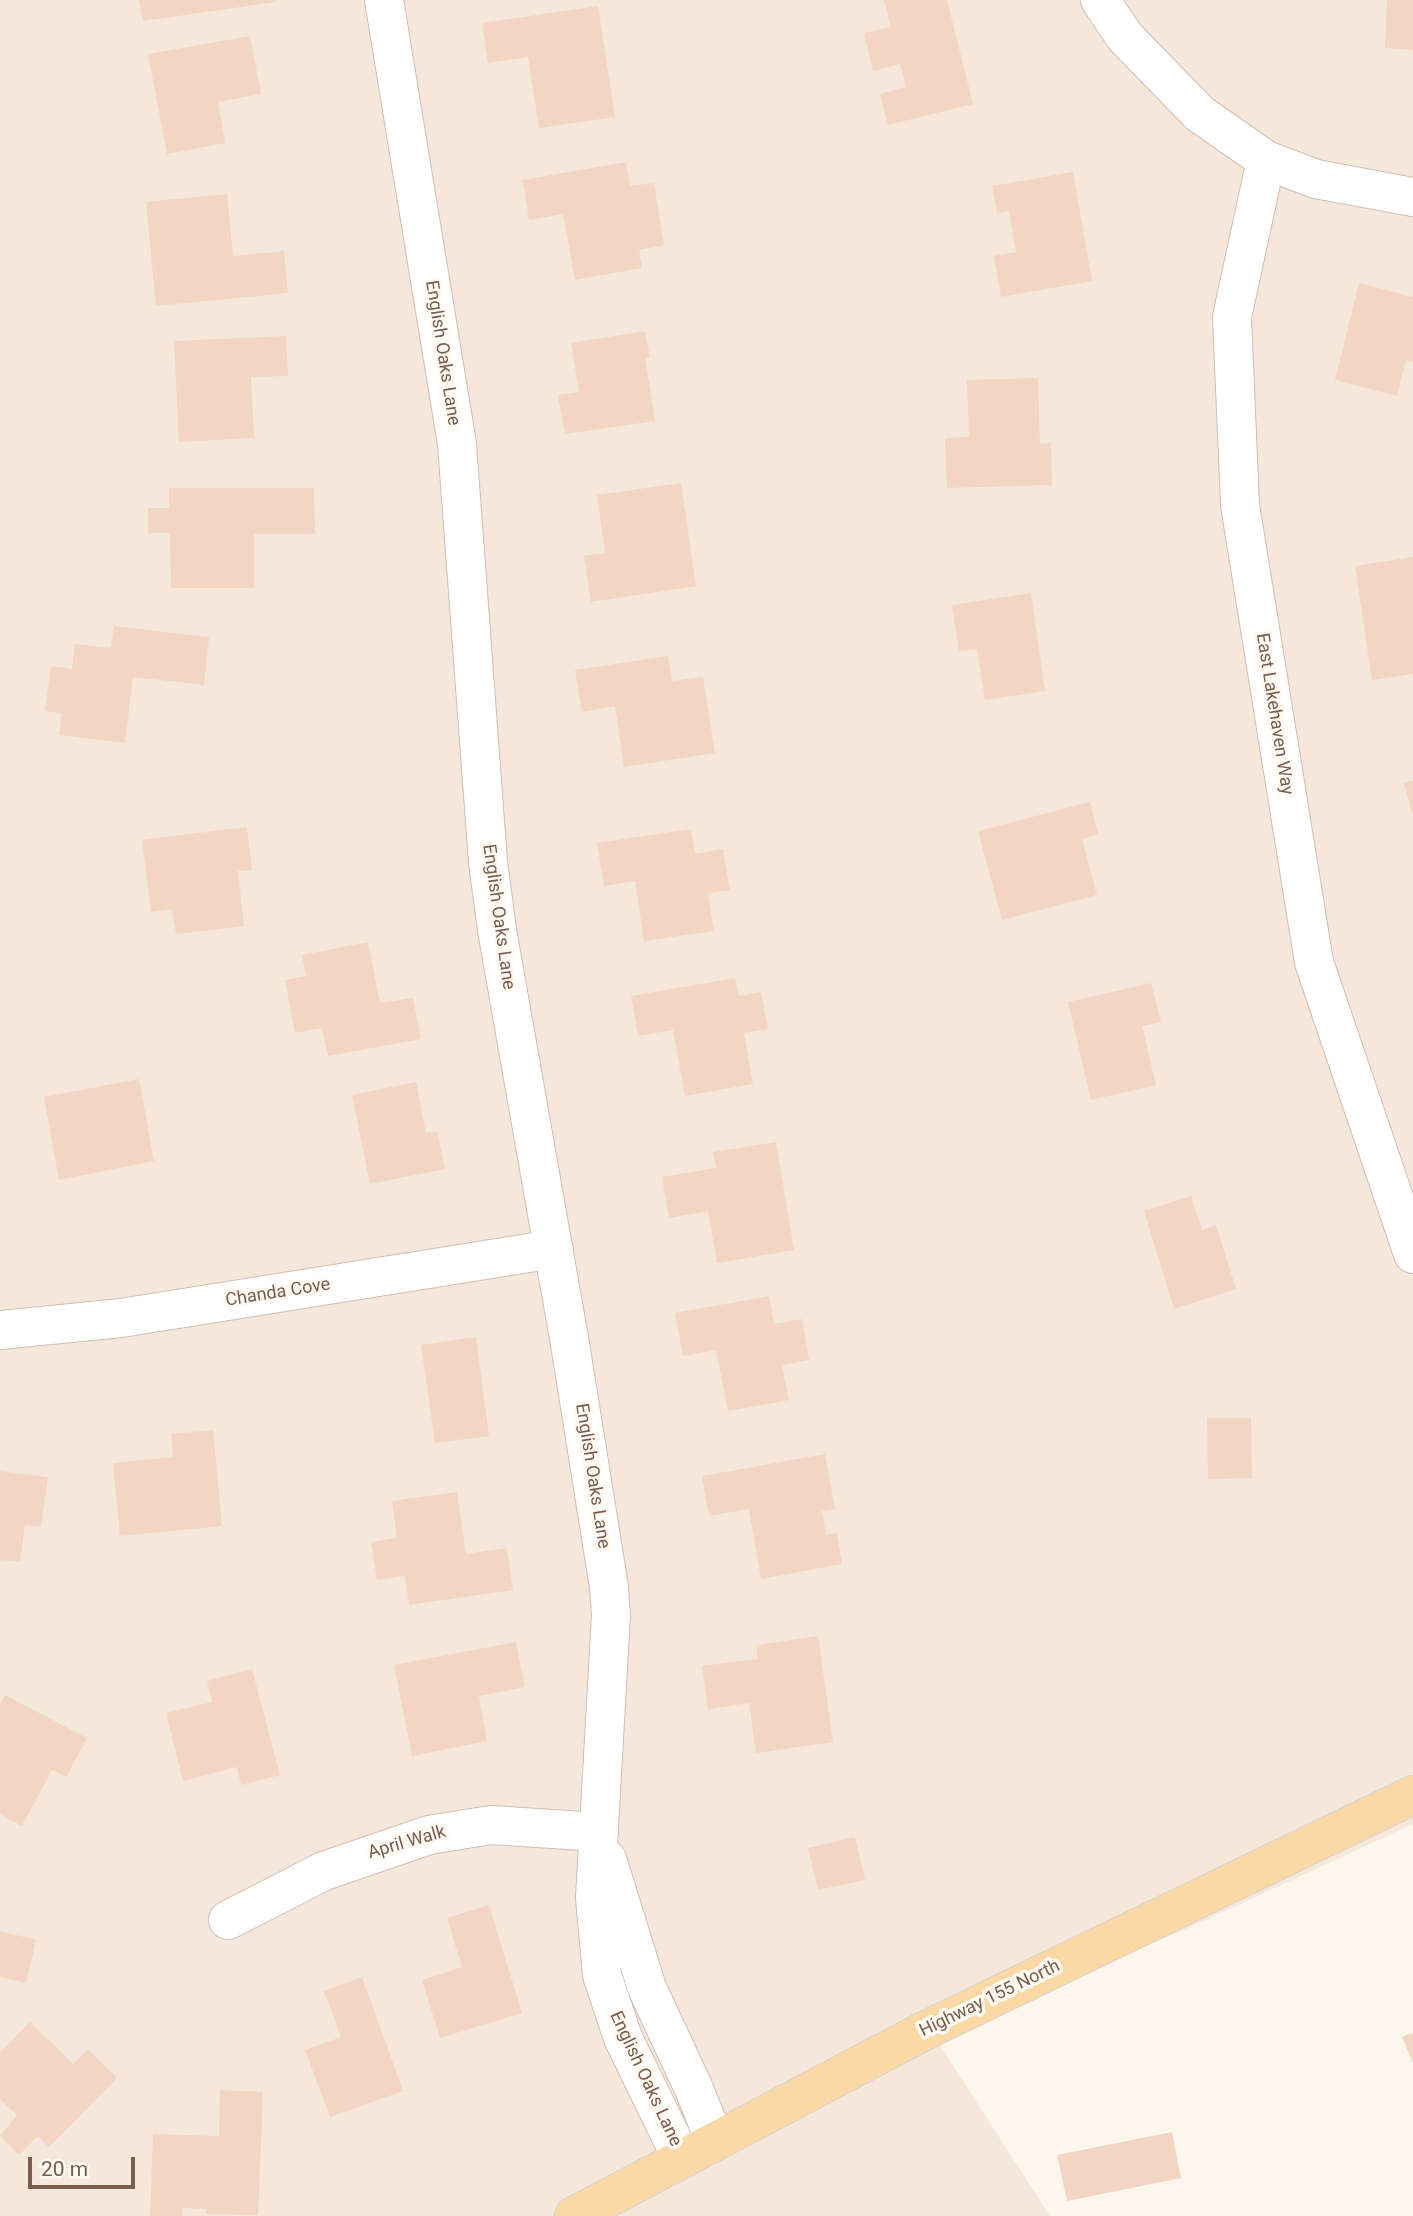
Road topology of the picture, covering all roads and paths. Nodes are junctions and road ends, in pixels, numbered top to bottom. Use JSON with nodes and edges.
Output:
{"nodes":[{"id":1,"x":384,"y":0,"type":"edge"},
{"id":2,"x":1100,"y":0,"type":"edge"},
{"id":3,"x":1266,"y":160,"type":"junction"},
{"id":4,"x":1413,"y":197,"type":"edge"},
{"id":5,"x":554,"y":1249,"type":"junction"},
{"id":6,"x":1413,"y":1254,"type":"edge"},
{"id":7,"x":0,"y":1330,"type":"edge"},
{"id":8,"x":1413,"y":1795,"type":"edge"},
{"id":9,"x":599,"y":1832,"type":"junction"},
{"id":10,"x":228,"y":1920,"type":"dead end"},
{"id":11,"x":698,"y":2150,"type":"junction"},
{"id":12,"x":574,"y":2216,"type":"edge"}],
"edges":[{"from":1,"to":5,"type":"street","name":"English Oaks Lane"},
{"from":2,"to":3,"type":"street"},
{"from":3,"to":4,"type":"street"},
{"from":3,"to":6,"type":"street","name":"East Lakehaven Way"},
{"from":5,"to":7,"type":"street","name":"Chanda Cove"},
{"from":5,"to":9,"type":"street","name":"English Oaks Lane"},
{"from":8,"to":11,"type":"main road","name":"Highway 155 North"},
{"from":9,"to":10,"type":"street","name":"April Walk"},
{"from":9,"to":11,"type":"street","name":"English Oaks Lane"},
{"from":11,"to":12,"type":"main road","name":"Highway 155 North"}]}
